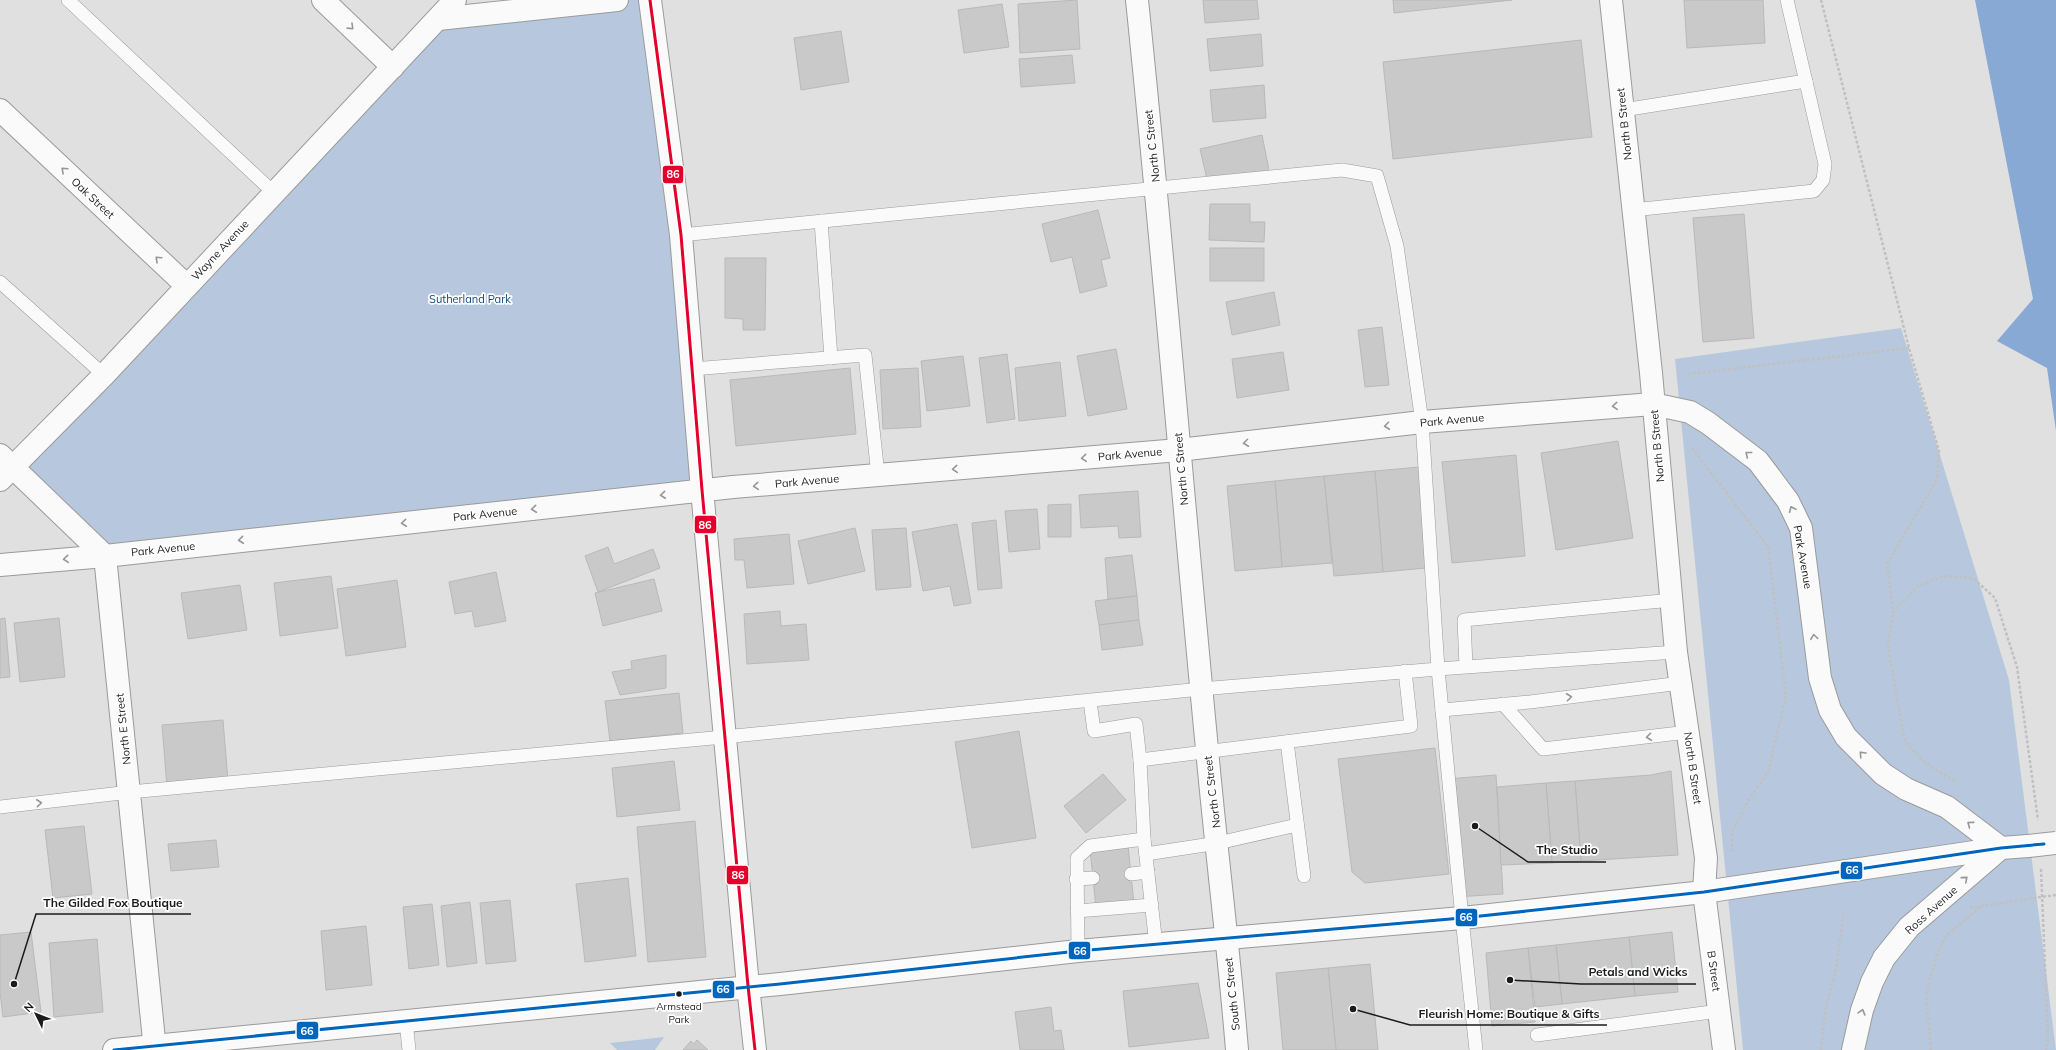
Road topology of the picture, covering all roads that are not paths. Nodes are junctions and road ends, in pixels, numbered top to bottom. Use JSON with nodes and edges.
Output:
{"nodes":[{"id":1,"x":68,"y":0,"type":"edge"},
{"id":2,"x":323,"y":0,"type":"edge"},
{"id":3,"x":455,"y":0,"type":"edge"},
{"id":4,"x":617,"y":0,"type":"edge"},
{"id":5,"x":650,"y":0,"type":"edge"},
{"id":6,"x":1137,"y":0,"type":"edge"},
{"id":7,"x":1611,"y":0,"type":"edge"},
{"id":8,"x":1787,"y":0,"type":"edge"},
{"id":9,"x":438,"y":19,"type":"junction"},
{"id":10,"x":393,"y":67,"type":"junction"},
{"id":11,"x":1806,"y":81,"type":"junction"},
{"id":12,"x":0,"y":110,"type":"edge"},
{"id":13,"x":1623,"y":110,"type":"junction"},
{"id":14,"x":1156,"y":187,"type":"junction"},
{"id":15,"x":273,"y":192,"type":"junction"},
{"id":16,"x":1633,"y":210,"type":"junction"},
{"id":17,"x":821,"y":221,"type":"junction"},
{"id":18,"x":681,"y":235,"type":"junction"},
{"id":19,"x":0,"y":282,"type":"edge"},
{"id":20,"x":187,"y":286,"type":"junction"},
{"id":21,"x":831,"y":358,"type":"junction"},
{"id":22,"x":692,"y":369,"type":"junction"},
{"id":23,"x":104,"y":375,"type":"junction"},
{"id":24,"x":1653,"y":404,"type":"junction"},
{"id":25,"x":1422,"y":422,"type":"junction"},
{"id":26,"x":1179,"y":450,"type":"junction"},
{"id":27,"x":4,"y":467,"type":"edge"},
{"id":28,"x":878,"y":475,"type":"junction"},
{"id":29,"x":702,"y":490,"type":"junction"},
{"id":30,"x":105,"y":556,"type":"junction"},
{"id":31,"x":0,"y":564,"type":"edge"},
{"id":32,"x":1672,"y":600,"type":"junction"},
{"id":33,"x":1676,"y":652,"type":"junction"},
{"id":34,"x":1466,"y":666,"type":"junction"},
{"id":35,"x":1438,"y":668,"type":"junction"},
{"id":36,"x":1405,"y":671,"type":"junction"},
{"id":37,"x":1680,"y":683,"type":"junction"},
{"id":38,"x":1201,"y":689,"type":"junction"},
{"id":39,"x":1090,"y":701,"type":"junction"},
{"id":40,"x":1503,"y":704,"type":"junction"},
{"id":41,"x":1442,"y":710,"type":"junction"},
{"id":42,"x":1688,"y":732,"type":"junction"},
{"id":43,"x":724,"y":737,"type":"junction"},
{"id":44,"x":1287,"y":742,"type":"junction"},
{"id":45,"x":1207,"y":753,"type":"junction"},
{"id":46,"x":1140,"y":760,"type":"junction"},
{"id":47,"x":130,"y":792,"type":"junction"},
{"id":48,"x":0,"y":807,"type":"edge"},
{"id":49,"x":1297,"y":825,"type":"junction"},
{"id":50,"x":1144,"y":839,"type":"junction"},
{"id":51,"x":1218,"y":843,"type":"junction"},
{"id":52,"x":2056,"y":843,"type":"edge"},
{"id":53,"x":2001,"y":848,"type":"junction"},
{"id":54,"x":1146,"y":854,"type":"junction"},
{"id":55,"x":1148,"y":872,"type":"junction"},
{"id":56,"x":1131,"y":874,"type":"dead end"},
{"id":57,"x":1304,"y":876,"type":"dead end"},
{"id":58,"x":1093,"y":878,"type":"dead end"},
{"id":59,"x":1076,"y":879,"type":"junction"},
{"id":60,"x":1704,"y":892,"type":"junction"},
{"id":61,"x":1152,"y":905,"type":"junction"},
{"id":62,"x":1077,"y":911,"type":"junction"},
{"id":63,"x":1462,"y":918,"type":"junction"},
{"id":64,"x":1226,"y":938,"type":"junction"},
{"id":65,"x":1156,"y":945,"type":"junction"},
{"id":66,"x":1078,"y":951,"type":"junction"},
{"id":67,"x":748,"y":986,"type":"junction"},
{"id":68,"x":1719,"y":1011,"type":"junction"},
{"id":69,"x":406,"y":1021,"type":"junction"},
{"id":70,"x":1537,"y":1035,"type":"dead end"},
{"id":71,"x":155,"y":1048,"type":"edge"},
{"id":72,"x":114,"y":1050,"type":"edge"},
{"id":73,"x":409,"y":1050,"type":"edge"},
{"id":74,"x":755,"y":1050,"type":"edge"},
{"id":75,"x":1237,"y":1050,"type":"edge"},
{"id":76,"x":1476,"y":1050,"type":"edge"},
{"id":77,"x":1724,"y":1050,"type":"edge"},
{"id":78,"x":1854,"y":1050,"type":"edge"}],
"edges":[{"from":1,"to":15,"type":"lane"},
{"from":2,"to":10,"type":"main road","one_way":true},
{"from":3,"to":9,"type":"main road","name":"Wayne Avenue"},
{"from":4,"to":9,"type":"main road"},
{"from":5,"to":18,"type":"main road"},
{"from":6,"to":14,"type":"main road","name":"North C Street"},
{"from":7,"to":13,"type":"main road","name":"North B Street"},
{"from":8,"to":11,"type":"lane"},
{"from":9,"to":10,"type":"main road","name":"Wayne Avenue"},
{"from":10,"to":15,"type":"main road","name":"Wayne Avenue"},
{"from":11,"to":13,"type":"lane"},
{"from":11,"to":16,"type":"lane"},
{"from":20,"to":12,"type":"main road","name":"Oak Street","one_way":true},
{"from":13,"to":16,"type":"main road","name":"North B Street"},
{"from":14,"to":17,"type":"lane"},
{"from":14,"to":25,"type":"lane"},
{"from":14,"to":26,"type":"main road","name":"North C Street"},
{"from":15,"to":20,"type":"main road","name":"Wayne Avenue"},
{"from":16,"to":24,"type":"main road","name":"North B Street"},
{"from":17,"to":18,"type":"lane"},
{"from":17,"to":21,"type":"lane"},
{"from":18,"to":22,"type":"main road"},
{"from":19,"to":23,"type":"lane"},
{"from":20,"to":23,"type":"main road","name":"Wayne Avenue"},
{"from":21,"to":22,"type":"lane"},
{"from":21,"to":28,"type":"lane"},
{"from":22,"to":29,"type":"main road"},
{"from":23,"to":27,"type":"main road","name":"Wayne Avenue"},
{"from":24,"to":25,"type":"main road","name":"Park Avenue","one_way":true},
{"from":24,"to":32,"type":"main road","name":"North B Street"},
{"from":53,"to":24,"type":"main road","name":"Park Avenue","one_way":true},
{"from":25,"to":26,"type":"main road","name":"Park Avenue","one_way":true},
{"from":25,"to":35,"type":"lane"},
{"from":26,"to":28,"type":"main road","name":"Park Avenue","one_way":true},
{"from":26,"to":38,"type":"main road","name":"North C Street"},
{"from":27,"to":30,"type":"main road"},
{"from":28,"to":29,"type":"main road","name":"Park Avenue","one_way":true},
{"from":29,"to":30,"type":"main road","name":"Park Avenue","one_way":true},
{"from":29,"to":43,"type":"main road"},
{"from":30,"to":31,"type":"main road","name":"Park Avenue","one_way":true},
{"from":30,"to":47,"type":"main road","name":"North E Street"},
{"from":32,"to":33,"type":"main road","name":"North B Street"},
{"from":32,"to":34,"type":"lane"},
{"from":33,"to":34,"type":"lane"},
{"from":33,"to":37,"type":"main road","name":"North B Street"},
{"from":34,"to":35,"type":"lane"},
{"from":35,"to":36,"type":"lane"},
{"from":35,"to":41,"type":"lane"},
{"from":36,"to":38,"type":"lane"},
{"from":36,"to":44,"type":"lane"},
{"from":40,"to":37,"type":"lane","one_way":true},
{"from":37,"to":42,"type":"main road","name":"North B Street"},
{"from":38,"to":39,"type":"lane"},
{"from":38,"to":45,"type":"main road","name":"North C Street"},
{"from":39,"to":43,"type":"lane"},
{"from":39,"to":46,"type":"lane"},
{"from":40,"to":41,"type":"lane"},
{"from":42,"to":40,"type":"lane","one_way":true},
{"from":41,"to":63,"type":"lane"},
{"from":42,"to":60,"type":"main road","name":"North B Street"},
{"from":43,"to":47,"type":"lane"},
{"from":43,"to":67,"type":"main road"},
{"from":44,"to":45,"type":"lane"},
{"from":44,"to":49,"type":"lane"},
{"from":45,"to":46,"type":"lane"},
{"from":45,"to":51,"type":"main road","name":"North C Street"},
{"from":46,"to":50,"type":"lane"},
{"from":48,"to":47,"type":"lane","one_way":true},
{"from":47,"to":71,"type":"main road","name":"North E Street"},
{"from":49,"to":51,"type":"lane"},
{"from":49,"to":57,"type":"lane"},
{"from":50,"to":54,"type":"lane"},
{"from":50,"to":59,"type":"lane"},
{"from":51,"to":54,"type":"lane"},
{"from":51,"to":64,"type":"main road","name":"North C Street"},
{"from":52,"to":53,"type":"main road","bridge":true},
{"from":53,"to":60,"type":"main road"},
{"from":78,"to":53,"type":"main road","name":"Ross Avenue","one_way":true},
{"from":54,"to":55,"type":"lane"},
{"from":55,"to":56,"type":"lane"},
{"from":55,"to":61,"type":"lane"},
{"from":58,"to":59,"type":"lane"},
{"from":59,"to":62,"type":"lane"},
{"from":60,"to":63,"type":"main road"},
{"from":60,"to":68,"type":"main road","name":"B Street"},
{"from":61,"to":62,"type":"lane"},
{"from":61,"to":65,"type":"lane"},
{"from":62,"to":66,"type":"lane"},
{"from":63,"to":64,"type":"main road"},
{"from":63,"to":76,"type":"lane"},
{"from":64,"to":65,"type":"main road"},
{"from":64,"to":75,"type":"main road","name":"South C Street"},
{"from":65,"to":66,"type":"main road"},
{"from":66,"to":67,"type":"main road"},
{"from":67,"to":69,"type":"main road"},
{"from":67,"to":74,"type":"main road"},
{"from":68,"to":70,"type":"lane"},
{"from":68,"to":77,"type":"main road","name":"B Street"},
{"from":69,"to":71,"type":"main road"},
{"from":69,"to":73,"type":"lane"},
{"from":71,"to":72,"type":"main road"}]}
